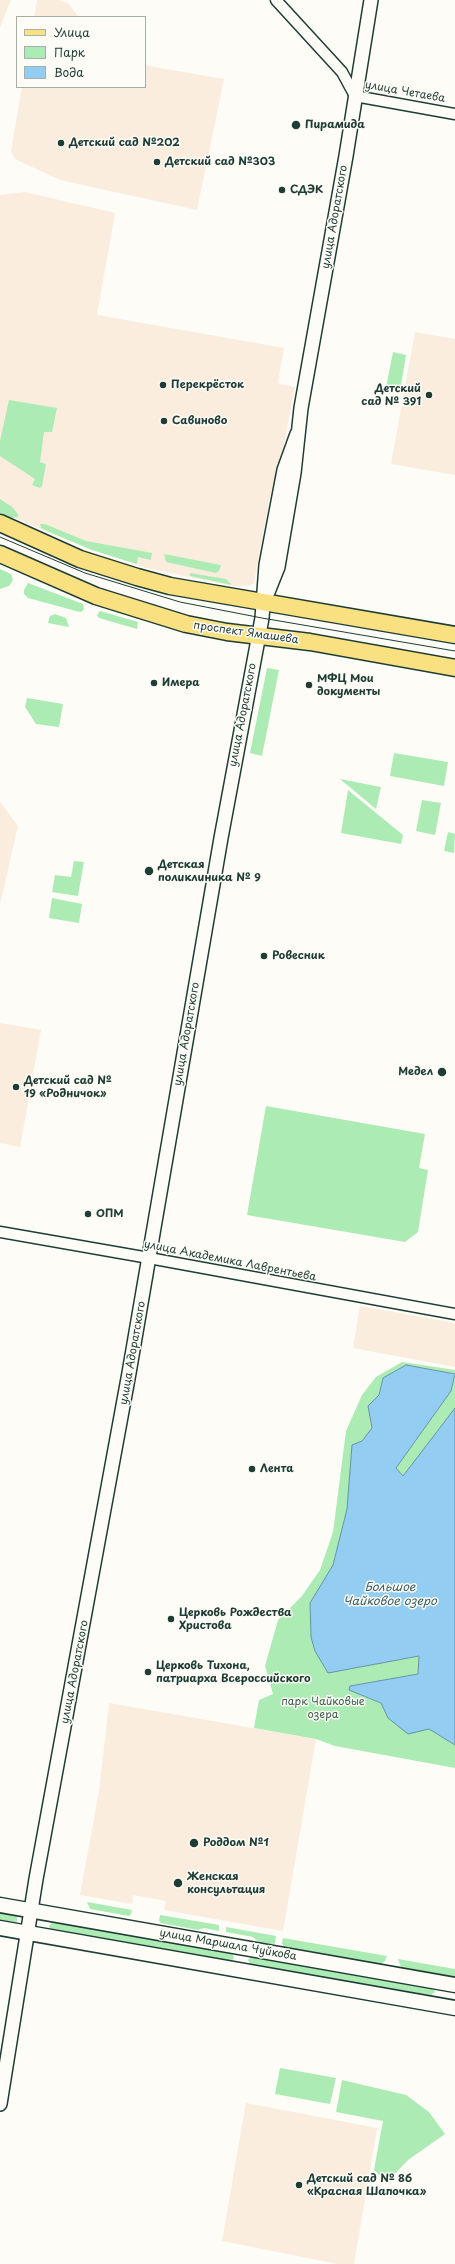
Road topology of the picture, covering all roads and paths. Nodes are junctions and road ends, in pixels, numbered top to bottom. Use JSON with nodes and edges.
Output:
{"nodes":[{"id":1,"x":276,"y":0,"type":"edge"},
{"id":2,"x":371,"y":0,"type":"edge"},
{"id":3,"x":355,"y":96,"type":"junction"},
{"id":4,"x":455,"y":114,"type":"edge"},
{"id":5,"x":0,"y":524,"type":"edge"},
{"id":6,"x":0,"y":554,"type":"edge"},
{"id":7,"x":264,"y":602,"type":"junction"},
{"id":8,"x":455,"y":635,"type":"edge"},
{"id":9,"x":258,"y":636,"type":"junction"},
{"id":10,"x":455,"y":668,"type":"edge"},
{"id":11,"x":0,"y":1232,"type":"edge"},
{"id":12,"x":149,"y":1258,"type":"junction"},
{"id":13,"x":455,"y":1314,"type":"edge"},
{"id":14,"x":0,"y":1905,"type":"edge"},
{"id":15,"x":31,"y":1910,"type":"junction"},
{"id":16,"x":0,"y":1928,"type":"edge"},
{"id":17,"x":28,"y":1933,"type":"junction"},
{"id":18,"x":244,"y":1948,"type":"junction"},
{"id":19,"x":241,"y":1970,"type":"junction"},
{"id":20,"x":440,"y":1983,"type":"junction"},
{"id":21,"x":455,"y":1986,"type":"edge"},
{"id":22,"x":436,"y":2005,"type":"junction"},
{"id":23,"x":455,"y":2008,"type":"edge"},
{"id":24,"x":0,"y":2104,"type":"edge"}],
"edges":[{"from":1,"to":3,"type":"street","name":"улица Четаева"},
{"from":2,"to":3,"type":"street","name":"улица Адоратского"},
{"from":3,"to":4,"type":"street","name":"улица Четаева"},
{"from":3,"to":7,"type":"street","name":"улица Адоратского"},
{"from":5,"to":7,"type":"main road"},
{"from":6,"to":9,"type":"main road","name":"проспект Ямашева"},
{"from":7,"to":8,"type":"main road"},
{"from":7,"to":9,"type":"street","name":"улица Адоратского"},
{"from":9,"to":10,"type":"main road","name":"проспект Ямашева"},
{"from":9,"to":12,"type":"street","name":"улица Адоратского"},
{"from":11,"to":12,"type":"street","name":"улица Академика Лаврентьева"},
{"from":12,"to":13,"type":"street","name":"улица Академика Лаврентьева"},
{"from":12,"to":15,"type":"street","name":"улица Адоратского"},
{"from":14,"to":15,"type":"main road","name":"улица Маршала Чуйкова"},
{"from":15,"to":17,"type":"street","name":"улица Адоратского"},
{"from":15,"to":18,"type":"main road","name":"улица Маршала Чуйкова"},
{"from":16,"to":17,"type":"main road","name":"улица Маршала Чуйкова"},
{"from":17,"to":19,"type":"main road","name":"улица Маршала Чуйкова"},
{"from":17,"to":24,"type":"street","name":"улица Адоратского"},
{"from":18,"to":19,"type":"main road"},
{"from":18,"to":20,"type":"main road","name":"улица Маршала Чуйкова"},
{"from":19,"to":22,"type":"main road","name":"улица Маршала Чуйкова"},
{"from":20,"to":21,"type":"main road","name":"улица Маршала Чуйкова"},
{"from":20,"to":22,"type":"main road"},
{"from":22,"to":23,"type":"main road","name":"улица Маршала Чуйкова"}]}
